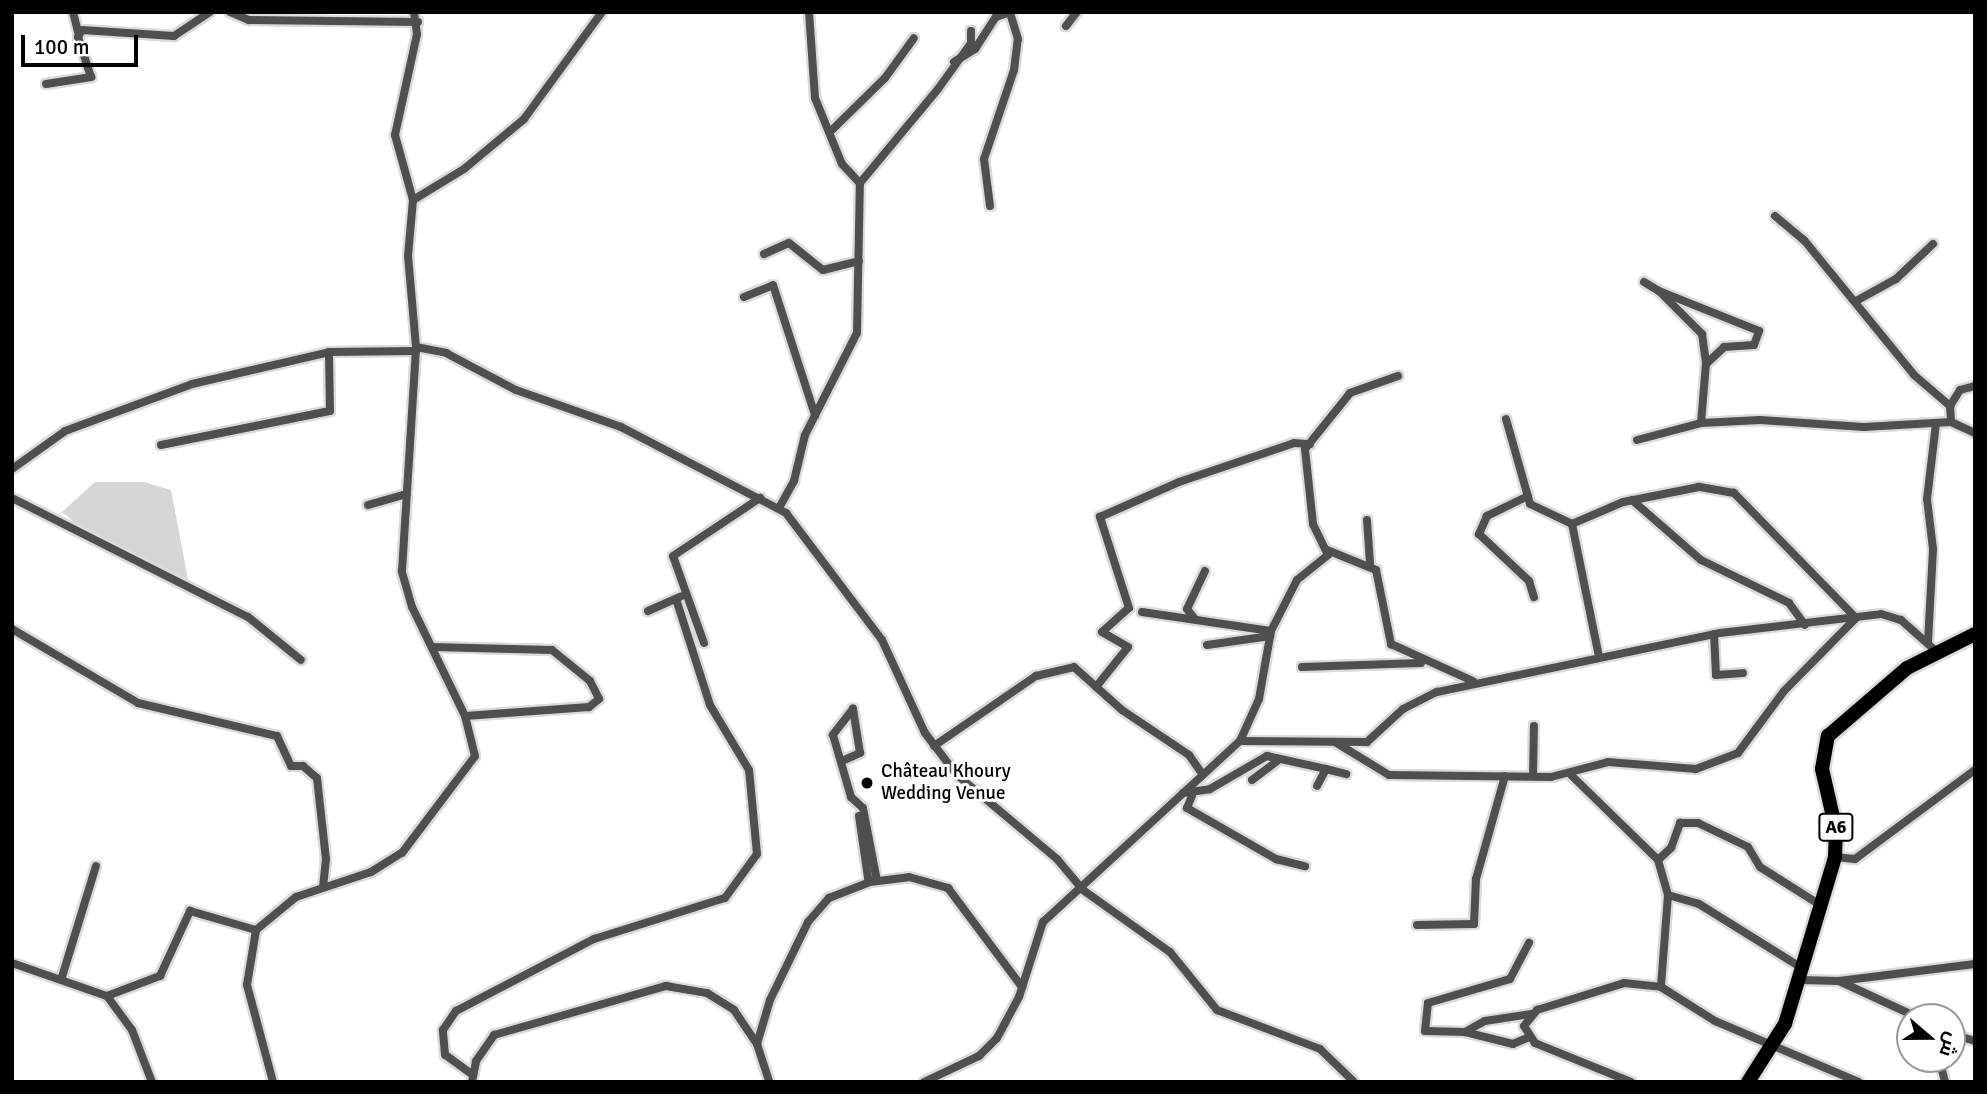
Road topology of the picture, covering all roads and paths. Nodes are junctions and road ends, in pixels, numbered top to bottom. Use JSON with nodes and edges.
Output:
{"nodes":[{"id":1,"x":73,"y":12,"type":"edge"},
{"id":2,"x":210,"y":12,"type":"edge"},
{"id":3,"x":230,"y":12,"type":"edge"},
{"id":4,"x":414,"y":12,"type":"edge"},
{"id":5,"x":602,"y":12,"type":"edge"},
{"id":6,"x":809,"y":12,"type":"edge"},
{"id":7,"x":1010,"y":12,"type":"edge"},
{"id":8,"x":1077,"y":12,"type":"edge"},
{"id":9,"x":418,"y":22,"type":"junction"},
{"id":10,"x":1066,"y":26,"type":"dead end"},
{"id":11,"x":971,"y":31,"type":"dead end"},
{"id":12,"x":78,"y":32,"type":"junction"},
{"id":13,"x":914,"y":38,"type":"dead end"},
{"id":14,"x":954,"y":62,"type":"junction"},
{"id":15,"x":46,"y":84,"type":"dead end"},
{"id":16,"x":832,"y":130,"type":"junction"},
{"id":17,"x":860,"y":183,"type":"junction"},
{"id":18,"x":413,"y":200,"type":"junction"},
{"id":19,"x":990,"y":206,"type":"dead end"},
{"id":20,"x":1775,"y":216,"type":"dead end"},
{"id":21,"x":1933,"y":244,"type":"dead end"},
{"id":22,"x":764,"y":254,"type":"dead end"},
{"id":23,"x":859,"y":261,"type":"junction"},
{"id":24,"x":1644,"y":282,"type":"dead end"},
{"id":25,"x":1659,"y":291,"type":"junction"},
{"id":26,"x":744,"y":297,"type":"dead end"},
{"id":27,"x":1856,"y":301,"type":"junction"},
{"id":28,"x":416,"y":349,"type":"junction"},
{"id":29,"x":329,"y":352,"type":"junction"},
{"id":30,"x":1706,"y":364,"type":"junction"},
{"id":31,"x":1398,"y":376,"type":"dead end"},
{"id":32,"x":1975,"y":386,"type":"edge"},
{"id":33,"x":1950,"y":405,"type":"junction"},
{"id":34,"x":816,"y":415,"type":"junction"},
{"id":35,"x":1506,"y":419,"type":"dead end"},
{"id":36,"x":1951,"y":422,"type":"junction"},
{"id":37,"x":1701,"y":423,"type":"junction"},
{"id":38,"x":1936,"y":424,"type":"junction"},
{"id":39,"x":1975,"y":433,"type":"edge"},
{"id":40,"x":1637,"y":440,"type":"dead end"},
{"id":41,"x":1310,"y":444,"type":"junction"},
{"id":42,"x":161,"y":445,"type":"dead end"},
{"id":43,"x":12,"y":469,"type":"edge"},
{"id":44,"x":406,"y":494,"type":"junction"},
{"id":45,"x":1528,"y":496,"type":"junction"},
{"id":46,"x":12,"y":498,"type":"edge"},
{"id":47,"x":760,"y":498,"type":"junction"},
{"id":48,"x":1632,"y":500,"type":"junction"},
{"id":49,"x":368,"y":505,"type":"dead end"},
{"id":50,"x":779,"y":508,"type":"junction"},
{"id":51,"x":1367,"y":520,"type":"dead end"},
{"id":52,"x":1572,"y":524,"type":"junction"},
{"id":53,"x":1327,"y":550,"type":"junction"},
{"id":54,"x":1370,"y":563,"type":"junction"},
{"id":55,"x":1205,"y":571,"type":"dead end"},
{"id":56,"x":679,"y":596,"type":"junction"},
{"id":57,"x":1534,"y":597,"type":"dead end"},
{"id":58,"x":648,"y":611,"type":"dead end"},
{"id":59,"x":1142,"y":612,"type":"dead end"},
{"id":60,"x":1194,"y":618,"type":"junction"},
{"id":61,"x":1856,"y":618,"type":"junction"},
{"id":62,"x":1805,"y":625,"type":"junction"},
{"id":63,"x":12,"y":629,"type":"edge"},
{"id":64,"x":1270,"y":633,"type":"junction"},
{"id":65,"x":1714,"y":634,"type":"junction"},
{"id":66,"x":1971,"y":639,"type":"edge"},
{"id":67,"x":704,"y":643,"type":"dead end"},
{"id":68,"x":1207,"y":645,"type":"dead end"},
{"id":69,"x":1932,"y":646,"type":"junction"},
{"id":70,"x":432,"y":647,"type":"junction"},
{"id":71,"x":1599,"y":657,"type":"junction"},
{"id":72,"x":301,"y":660,"type":"dead end"},
{"id":73,"x":1424,"y":663,"type":"junction"},
{"id":74,"x":1302,"y":667,"type":"dead end"},
{"id":75,"x":1743,"y":673,"type":"dead end"},
{"id":76,"x":1473,"y":681,"type":"junction"},
{"id":77,"x":1096,"y":687,"type":"junction"},
{"id":78,"x":465,"y":716,"type":"junction"},
{"id":79,"x":1534,"y":726,"type":"dead end"},
{"id":80,"x":1240,"y":741,"type":"junction"},
{"id":81,"x":1333,"y":741,"type":"junction"},
{"id":82,"x":934,"y":746,"type":"junction"},
{"id":83,"x":1278,"y":758,"type":"junction"},
{"id":84,"x":842,"y":761,"type":"junction"},
{"id":85,"x":1326,"y":769,"type":"junction"},
{"id":86,"x":1975,"y":770,"type":"edge"},
{"id":87,"x":1346,"y":774,"type":"dead end"},
{"id":88,"x":1203,"y":775,"type":"junction"},
{"id":89,"x":1571,"y":775,"type":"junction"},
{"id":90,"x":1505,"y":776,"type":"junction"},
{"id":91,"x":1533,"y":776,"type":"junction"},
{"id":92,"x":1252,"y":780,"type":"dead end"},
{"id":93,"x":1317,"y":786,"type":"dead end"},
{"id":94,"x":1187,"y":794,"type":"junction"},
{"id":95,"x":859,"y":816,"type":"dead end"},
{"id":96,"x":1835,"y":857,"type":"junction"},
{"id":97,"x":1658,"y":860,"type":"junction"},
{"id":98,"x":96,"y":866,"type":"dead end"},
{"id":99,"x":1304,"y":866,"type":"dead end"},
{"id":100,"x":877,"y":881,"type":"junction"},
{"id":101,"x":861,"y":884,"type":"junction"},
{"id":102,"x":323,"y":886,"type":"junction"},
{"id":103,"x":1083,"y":890,"type":"junction"},
{"id":104,"x":1668,"y":895,"type":"junction"},
{"id":105,"x":1820,"y":905,"type":"junction"},
{"id":106,"x":1417,"y":925,"type":"dead end"},
{"id":107,"x":257,"y":930,"type":"junction"},
{"id":108,"x":1530,"y":943,"type":"dead end"},
{"id":109,"x":12,"y":963,"type":"edge"},
{"id":110,"x":1975,"y":964,"type":"edge"},
{"id":111,"x":1800,"y":974,"type":"junction"},
{"id":112,"x":62,"y":977,"type":"junction"},
{"id":113,"x":1839,"y":981,"type":"junction"},
{"id":114,"x":1022,"y":987,"type":"junction"},
{"id":115,"x":1661,"y":987,"type":"junction"},
{"id":116,"x":107,"y":996,"type":"junction"},
{"id":117,"x":1896,"y":1007,"type":"edge"},
{"id":118,"x":1531,"y":1014,"type":"junction"},
{"id":119,"x":1465,"y":1032,"type":"junction"},
{"id":120,"x":1527,"y":1038,"type":"junction"},
{"id":121,"x":757,"y":1044,"type":"junction"},
{"id":122,"x":1774,"y":1047,"type":"junction"},
{"id":123,"x":472,"y":1079,"type":"edge"},
{"id":124,"x":152,"y":1082,"type":"edge"},
{"id":125,"x":273,"y":1082,"type":"edge"},
{"id":126,"x":769,"y":1082,"type":"edge"},
{"id":127,"x":924,"y":1082,"type":"edge"},
{"id":128,"x":1354,"y":1082,"type":"edge"},
{"id":129,"x":1631,"y":1082,"type":"edge"},
{"id":130,"x":1748,"y":1082,"type":"edge"},
{"id":131,"x":1859,"y":1082,"type":"edge"}],
"edges":[{"from":1,"to":12,"type":"street"},
{"from":2,"to":12,"type":"street"},
{"from":3,"to":9,"type":"street"},
{"from":4,"to":9,"type":"street"},
{"from":5,"to":18,"type":"street"},
{"from":6,"to":16,"type":"street"},
{"from":7,"to":14,"type":"street"},
{"from":7,"to":19,"type":"street"},
{"from":8,"to":10,"type":"street"},
{"from":9,"to":18,"type":"street"},
{"from":11,"to":14,"type":"street"},
{"from":12,"to":15,"type":"street"},
{"from":13,"to":16,"type":"street"},
{"from":14,"to":17,"type":"street"},
{"from":16,"to":17,"type":"street"},
{"from":17,"to":23,"type":"street"},
{"from":18,"to":28,"type":"street"},
{"from":20,"to":27,"type":"street"},
{"from":21,"to":27,"type":"street"},
{"from":22,"to":23,"type":"street"},
{"from":23,"to":34,"type":"street"},
{"from":24,"to":25,"type":"street"},
{"from":25,"to":30,"type":"street"},
{"from":25,"to":30,"type":"street"},
{"from":26,"to":34,"type":"street"},
{"from":27,"to":33,"type":"street"},
{"from":28,"to":29,"type":"street"},
{"from":28,"to":44,"type":"street"},
{"from":28,"to":47,"type":"street"},
{"from":29,"to":42,"type":"street"},
{"from":29,"to":43,"type":"street"},
{"from":30,"to":37,"type":"street"},
{"from":31,"to":41,"type":"street"},
{"from":32,"to":33,"type":"street"},
{"from":33,"to":36,"type":"street"},
{"from":34,"to":50,"type":"street"},
{"from":35,"to":45,"type":"street"},
{"from":36,"to":38,"type":"street"},
{"from":36,"to":39,"type":"street"},
{"from":37,"to":38,"type":"street"},
{"from":37,"to":40,"type":"street"},
{"from":38,"to":69,"type":"street"},
{"from":41,"to":53,"type":"street"},
{"from":41,"to":77,"type":"street"},
{"from":44,"to":49,"type":"street"},
{"from":44,"to":70,"type":"street"},
{"from":45,"to":52,"type":"street"},
{"from":45,"to":57,"type":"street"},
{"from":46,"to":72,"type":"street"},
{"from":47,"to":50,"type":"street"},
{"from":47,"to":56,"type":"street"},
{"from":48,"to":52,"type":"street"},
{"from":48,"to":61,"type":"street"},
{"from":48,"to":62,"type":"street"},
{"from":50,"to":82,"type":"street"},
{"from":51,"to":54,"type":"street"},
{"from":52,"to":71,"type":"street"},
{"from":53,"to":54,"type":"street"},
{"from":53,"to":64,"type":"street"},
{"from":54,"to":73,"type":"street"},
{"from":55,"to":60,"type":"street"},
{"from":56,"to":58,"type":"street"},
{"from":56,"to":67,"type":"street"},
{"from":56,"to":123,"type":"street"},
{"from":59,"to":60,"type":"street"},
{"from":60,"to":64,"type":"street"},
{"from":61,"to":62,"type":"street"},
{"from":61,"to":69,"type":"street"},
{"from":61,"to":89,"type":"street"},
{"from":62,"to":65,"type":"street"},
{"from":63,"to":102,"type":"street"},
{"from":64,"to":68,"type":"street"},
{"from":64,"to":80,"type":"street"},
{"from":65,"to":71,"type":"street"},
{"from":65,"to":75,"type":"street"},
{"from":66,"to":69,"type":"highway","number":"A6"},
{"from":69,"to":96,"type":"highway","number":"A6"},
{"from":70,"to":78,"type":"street"},
{"from":70,"to":78,"type":"street"},
{"from":71,"to":76,"type":"street"},
{"from":73,"to":74,"type":"street"},
{"from":73,"to":76,"type":"street"},
{"from":76,"to":81,"type":"street"},
{"from":77,"to":82,"type":"street"},
{"from":77,"to":88,"type":"street"},
{"from":78,"to":102,"type":"street"},
{"from":79,"to":91,"type":"street"},
{"from":80,"to":81,"type":"street"},
{"from":80,"to":88,"type":"street"},
{"from":81,"to":90,"type":"street"},
{"from":82,"to":103,"type":"street"},
{"from":83,"to":85,"type":"street"},
{"from":83,"to":92,"type":"street"},
{"from":83,"to":94,"type":"street"},
{"from":84,"to":84,"type":"street"},
{"from":84,"to":100,"type":"street"},
{"from":85,"to":87,"type":"street"},
{"from":85,"to":93,"type":"street"},
{"from":86,"to":96,"type":"street"},
{"from":88,"to":94,"type":"street"},
{"from":89,"to":91,"type":"street"},
{"from":89,"to":97,"type":"street"},
{"from":90,"to":91,"type":"street"},
{"from":90,"to":106,"type":"street"},
{"from":94,"to":99,"type":"street"},
{"from":94,"to":103,"type":"street"},
{"from":95,"to":101,"type":"street"},
{"from":96,"to":105,"type":"highway","number":"A6"},
{"from":97,"to":104,"type":"street"},
{"from":97,"to":105,"type":"street"},
{"from":98,"to":112,"type":"street"},
{"from":100,"to":101,"type":"street"},
{"from":100,"to":114,"type":"street"},
{"from":101,"to":121,"type":"street"},
{"from":102,"to":107,"type":"street"},
{"from":103,"to":114,"type":"street"},
{"from":103,"to":128,"type":"street"},
{"from":104,"to":111,"type":"street"},
{"from":104,"to":115,"type":"street"},
{"from":105,"to":111,"type":"highway","number":"A6"},
{"from":107,"to":116,"type":"street"},
{"from":107,"to":125,"type":"street"},
{"from":108,"to":119,"type":"street"},
{"from":109,"to":112,"type":"street"},
{"from":110,"to":113,"type":"street"},
{"from":111,"to":113,"type":"street"},
{"from":111,"to":122,"type":"highway","number":"A6"},
{"from":112,"to":116,"type":"street"},
{"from":113,"to":117,"type":"street"},
{"from":114,"to":127,"type":"street"},
{"from":115,"to":118,"type":"street"},
{"from":115,"to":122,"type":"street"},
{"from":116,"to":124,"type":"street"},
{"from":118,"to":119,"type":"street"},
{"from":118,"to":120,"type":"street"},
{"from":119,"to":120,"type":"street"},
{"from":120,"to":129,"type":"street"},
{"from":121,"to":123,"type":"street"},
{"from":121,"to":126,"type":"street"},
{"from":122,"to":130,"type":"highway","number":"A6"},
{"from":122,"to":131,"type":"street"}]}
